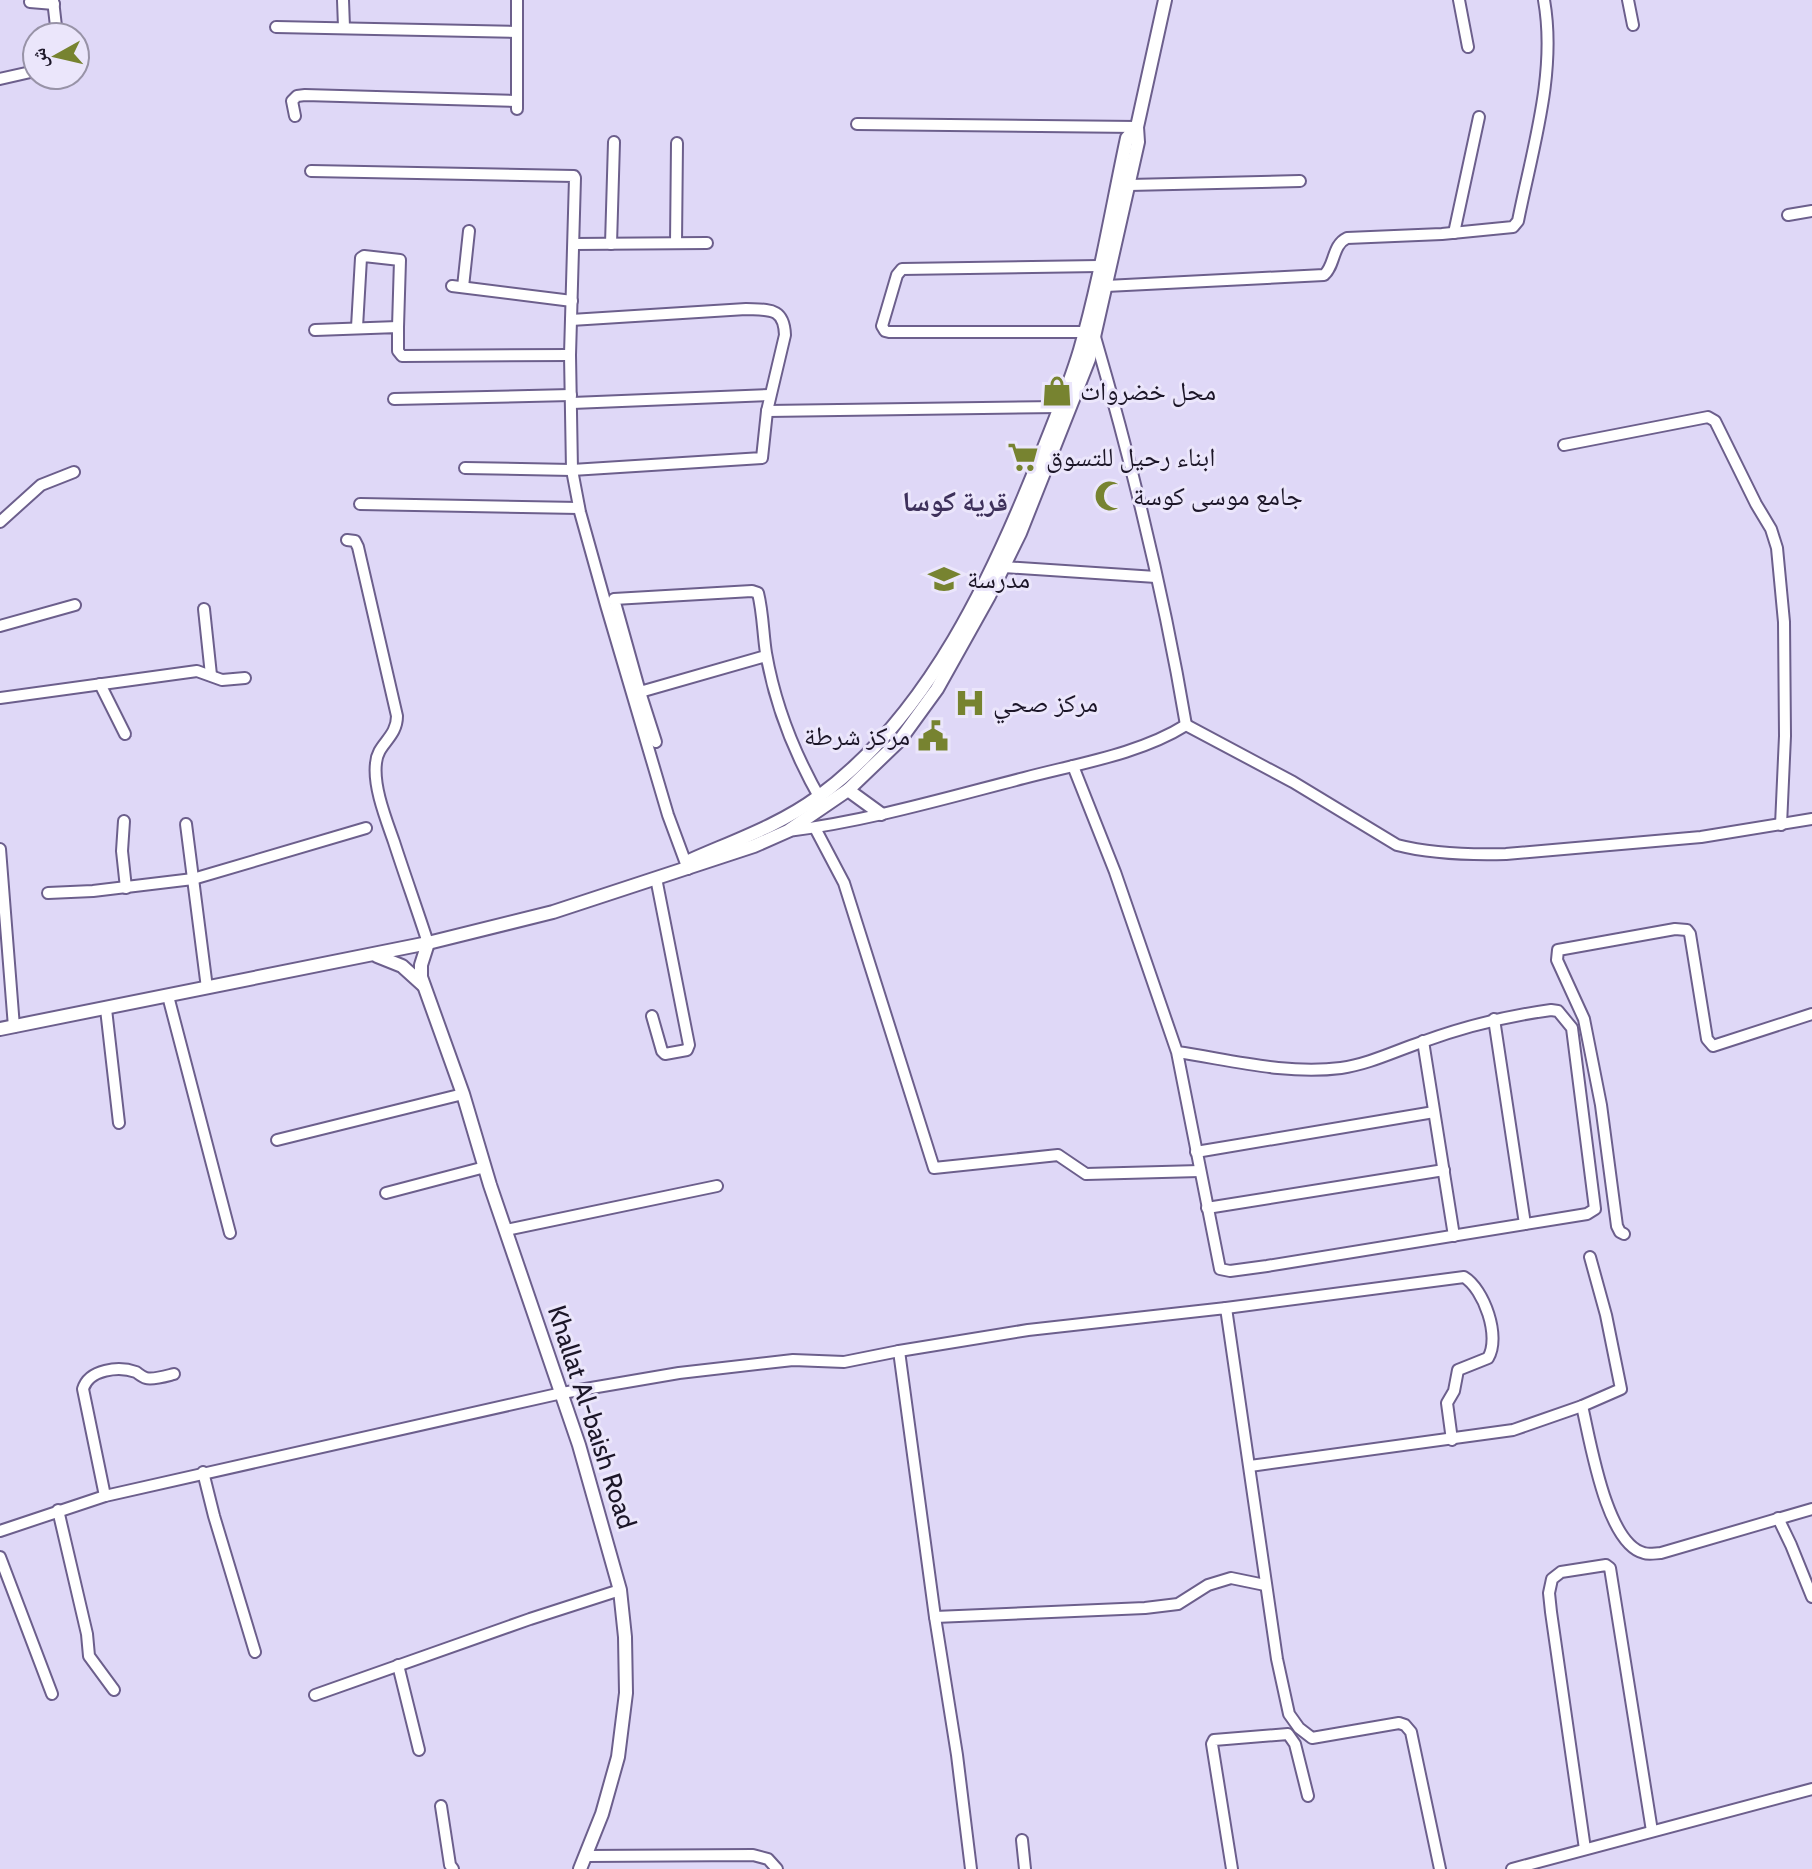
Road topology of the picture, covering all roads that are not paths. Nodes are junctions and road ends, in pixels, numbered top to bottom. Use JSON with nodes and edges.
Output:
{"nodes":[{"id":1,"x":343,"y":0,"type":"edge"},
{"id":2,"x":517,"y":0,"type":"edge"},
{"id":3,"x":1165,"y":0,"type":"edge"},
{"id":4,"x":1459,"y":0,"type":"edge"},
{"id":5,"x":1544,"y":0,"type":"edge"},
{"id":6,"x":1628,"y":0,"type":"edge"},
{"id":7,"x":30,"y":2,"type":"dead end"},
{"id":8,"x":54,"y":2,"type":"edge"},
{"id":9,"x":56,"y":21,"type":"edge"},
{"id":10,"x":1633,"y":24,"type":"dead end"},
{"id":11,"x":276,"y":27,"type":"dead end"},
{"id":12,"x":344,"y":27,"type":"junction"},
{"id":13,"x":517,"y":32,"type":"junction"},
{"id":14,"x":1468,"y":47,"type":"dead end"},
{"id":15,"x":21,"y":74,"type":"edge"},
{"id":16,"x":0,"y":79,"type":"edge"},
{"id":17,"x":295,"y":116,"type":"dead end"},
{"id":18,"x":1479,"y":117,"type":"dead end"},
{"id":19,"x":856,"y":124,"type":"dead end"},
{"id":20,"x":1137,"y":127,"type":"junction"},
{"id":21,"x":614,"y":142,"type":"dead end"},
{"id":22,"x":677,"y":143,"type":"dead end"},
{"id":23,"x":311,"y":171,"type":"dead end"},
{"id":24,"x":1300,"y":181,"type":"dead end"},
{"id":25,"x":1129,"y":185,"type":"junction"},
{"id":26,"x":1812,"y":211,"type":"edge"},
{"id":27,"x":1788,"y":215,"type":"dead end"},
{"id":28,"x":470,"y":231,"type":"dead end"},
{"id":29,"x":1454,"y":233,"type":"junction"},
{"id":30,"x":676,"y":243,"type":"junction"},
{"id":31,"x":707,"y":243,"type":"dead end"},
{"id":32,"x":574,"y":244,"type":"junction"},
{"id":33,"x":611,"y":244,"type":"junction"},
{"id":34,"x":1099,"y":266,"type":"junction"},
{"id":35,"x":1106,"y":286,"type":"junction"},
{"id":36,"x":572,"y":300,"type":"junction"},
{"id":37,"x":570,"y":320,"type":"junction"},
{"id":38,"x":357,"y":327,"type":"junction"},
{"id":39,"x":398,"y":327,"type":"junction"},
{"id":40,"x":316,"y":330,"type":"dead end"},
{"id":41,"x":1090,"y":335,"type":"junction"},
{"id":42,"x":570,"y":355,"type":"junction"},
{"id":43,"x":1083,"y":358,"type":"junction"},
{"id":44,"x":770,"y":395,"type":"junction"},
{"id":45,"x":394,"y":399,"type":"dead end"},
{"id":46,"x":572,"y":399,"type":"junction"},
{"id":47,"x":1060,"y":407,"type":"junction"},
{"id":48,"x":767,"y":411,"type":"junction"},
{"id":49,"x":1564,"y":445,"type":"dead end"},
{"id":50,"x":465,"y":468,"type":"dead end"},
{"id":51,"x":572,"y":470,"type":"junction"},
{"id":52,"x":74,"y":472,"type":"dead end"},
{"id":53,"x":360,"y":503,"type":"dead end"},
{"id":54,"x":579,"y":508,"type":"junction"},
{"id":55,"x":0,"y":522,"type":"edge"},
{"id":56,"x":347,"y":540,"type":"dead end"},
{"id":57,"x":1004,"y":567,"type":"junction"},
{"id":58,"x":1156,"y":577,"type":"junction"},
{"id":59,"x":984,"y":594,"type":"junction"},
{"id":60,"x":75,"y":605,"type":"dead end"},
{"id":61,"x":204,"y":609,"type":"dead end"},
{"id":62,"x":0,"y":626,"type":"edge"},
{"id":63,"x":766,"y":656,"type":"junction"},
{"id":64,"x":211,"y":676,"type":"junction"},
{"id":65,"x":245,"y":678,"type":"dead end"},
{"id":66,"x":100,"y":684,"type":"junction"},
{"id":67,"x":640,"y":692,"type":"junction"},
{"id":68,"x":0,"y":698,"type":"edge"},
{"id":69,"x":910,"y":716,"type":"junction"},
{"id":70,"x":1186,"y":725,"type":"junction"},
{"id":71,"x":125,"y":734,"type":"dead end"},
{"id":72,"x":656,"y":742,"type":"dead end"},
{"id":73,"x":1073,"y":766,"type":"junction"},
{"id":74,"x":848,"y":790,"type":"junction"},
{"id":75,"x":822,"y":802,"type":"junction"},
{"id":76,"x":881,"y":814,"type":"junction"},
{"id":77,"x":1812,"y":819,"type":"edge"},
{"id":78,"x":124,"y":821,"type":"dead end"},
{"id":79,"x":186,"y":824,"type":"dead end"},
{"id":80,"x":1782,"y":825,"type":"junction"},
{"id":81,"x":366,"y":828,"type":"dead end"},
{"id":82,"x":815,"y":828,"type":"junction"},
{"id":83,"x":788,"y":831,"type":"junction"},
{"id":84,"x":0,"y":849,"type":"edge"},
{"id":85,"x":687,"y":866,"type":"junction"},
{"id":86,"x":656,"y":878,"type":"junction"},
{"id":87,"x":193,"y":879,"type":"junction"},
{"id":88,"x":126,"y":888,"type":"junction"},
{"id":89,"x":48,"y":892,"type":"dead end"},
{"id":90,"x":428,"y":943,"type":"junction"},
{"id":91,"x":373,"y":955,"type":"junction"},
{"id":92,"x":207,"y":988,"type":"junction"},
{"id":93,"x":425,"y":988,"type":"junction"},
{"id":94,"x":168,"y":996,"type":"junction"},
{"id":95,"x":106,"y":1009,"type":"junction"},
{"id":96,"x":1812,"y":1014,"type":"edge"},
{"id":97,"x":652,"y":1016,"type":"dead end"},
{"id":98,"x":1494,"y":1019,"type":"junction"},
{"id":99,"x":14,"y":1027,"type":"junction"},
{"id":100,"x":0,"y":1029,"type":"edge"},
{"id":101,"x":1423,"y":1041,"type":"junction"},
{"id":102,"x":1177,"y":1052,"type":"junction"},
{"id":103,"x":463,"y":1094,"type":"junction"},
{"id":104,"x":1434,"y":1111,"type":"junction"},
{"id":105,"x":119,"y":1123,"type":"dead end"},
{"id":106,"x":277,"y":1140,"type":"dead end"},
{"id":107,"x":1196,"y":1152,"type":"junction"},
{"id":108,"x":485,"y":1167,"type":"junction"},
{"id":109,"x":1444,"y":1170,"type":"junction"},
{"id":110,"x":1199,"y":1171,"type":"junction"},
{"id":111,"x":717,"y":1185,"type":"dead end"},
{"id":112,"x":386,"y":1193,"type":"dead end"},
{"id":113,"x":1207,"y":1208,"type":"junction"},
{"id":114,"x":1525,"y":1224,"type":"junction"},
{"id":115,"x":506,"y":1230,"type":"junction"},
{"id":116,"x":230,"y":1233,"type":"dead end"},
{"id":117,"x":1624,"y":1234,"type":"dead end"},
{"id":118,"x":1454,"y":1236,"type":"junction"},
{"id":119,"x":1590,"y":1257,"type":"dead end"},
{"id":120,"x":1226,"y":1308,"type":"junction"},
{"id":121,"x":899,"y":1351,"type":"junction"},
{"id":122,"x":174,"y":1374,"type":"dead end"},
{"id":123,"x":562,"y":1393,"type":"junction"},
{"id":124,"x":1582,"y":1406,"type":"junction"},
{"id":125,"x":1452,"y":1440,"type":"junction"},
{"id":126,"x":1250,"y":1466,"type":"junction"},
{"id":127,"x":203,"y":1472,"type":"junction"},
{"id":128,"x":106,"y":1496,"type":"junction"},
{"id":129,"x":1812,"y":1509,"type":"edge"},
{"id":130,"x":58,"y":1510,"type":"junction"},
{"id":131,"x":1778,"y":1518,"type":"junction"},
{"id":132,"x":0,"y":1531,"type":"edge"},
{"id":133,"x":0,"y":1557,"type":"edge"},
{"id":134,"x":1265,"y":1585,"type":"junction"},
{"id":135,"x":620,"y":1590,"type":"junction"},
{"id":136,"x":1812,"y":1597,"type":"edge"},
{"id":137,"x":935,"y":1617,"type":"junction"},
{"id":138,"x":255,"y":1652,"type":"dead end"},
{"id":139,"x":398,"y":1665,"type":"junction"},
{"id":140,"x":114,"y":1690,"type":"dead end"},
{"id":141,"x":52,"y":1694,"type":"dead end"},
{"id":142,"x":315,"y":1695,"type":"dead end"},
{"id":143,"x":419,"y":1750,"type":"dead end"},
{"id":144,"x":1812,"y":1789,"type":"edge"},
{"id":145,"x":1308,"y":1796,"type":"dead end"},
{"id":146,"x":441,"y":1806,"type":"dead end"},
{"id":147,"x":1652,"y":1832,"type":"junction"},
{"id":148,"x":1022,"y":1840,"type":"dead end"},
{"id":149,"x":1585,"y":1849,"type":"junction"},
{"id":150,"x":718,"y":1855,"type":"junction"},
{"id":151,"x":586,"y":1856,"type":"junction"},
{"id":152,"x":453,"y":1869,"type":"edge"},
{"id":153,"x":580,"y":1869,"type":"edge"},
{"id":154,"x":719,"y":1869,"type":"edge"},
{"id":155,"x":777,"y":1869,"type":"edge"},
{"id":156,"x":971,"y":1869,"type":"edge"},
{"id":157,"x":1025,"y":1869,"type":"edge"},
{"id":158,"x":1232,"y":1869,"type":"edge"},
{"id":159,"x":1440,"y":1869,"type":"edge"},
{"id":160,"x":1512,"y":1869,"type":"edge"}],
"edges":[{"from":1,"to":12,"type":"street"},
{"from":2,"to":13,"type":"street"},
{"from":3,"to":20,"type":"street"},
{"from":4,"to":14,"type":"street"},
{"from":5,"to":29,"type":"street"},
{"from":6,"to":10,"type":"street"},
{"from":7,"to":8,"type":"street"},
{"from":8,"to":9,"type":"street"},
{"from":11,"to":12,"type":"street"},
{"from":12,"to":13,"type":"street"},
{"from":13,"to":17,"type":"street"},
{"from":15,"to":16,"type":"street"},
{"from":18,"to":29,"type":"street"},
{"from":19,"to":20,"type":"street"},
{"from":20,"to":25,"type":"street"},
{"from":20,"to":34,"type":"street"},
{"from":21,"to":33,"type":"street"},
{"from":22,"to":30,"type":"street"},
{"from":23,"to":32,"type":"street"},
{"from":24,"to":25,"type":"street"},
{"from":25,"to":35,"type":"street"},
{"from":26,"to":27,"type":"street"},
{"from":28,"to":36,"type":"street"},
{"from":29,"to":35,"type":"street"},
{"from":30,"to":31,"type":"street"},
{"from":30,"to":33,"type":"street"},
{"from":32,"to":33,"type":"street"},
{"from":32,"to":36,"type":"street"},
{"from":34,"to":41,"type":"street"},
{"from":34,"to":41,"type":"street"},
{"from":35,"to":41,"type":"street"},
{"from":36,"to":37,"type":"street"},
{"from":37,"to":42,"type":"street"},
{"from":37,"to":44,"type":"street"},
{"from":38,"to":39,"type":"street"},
{"from":38,"to":39,"type":"street"},
{"from":38,"to":40,"type":"street"},
{"from":39,"to":42,"type":"street"},
{"from":41,"to":43,"type":"street"},
{"from":41,"to":58,"type":"street"},
{"from":42,"to":46,"type":"street"},
{"from":43,"to":47,"type":"street"},
{"from":43,"to":57,"type":"street"},
{"from":44,"to":46,"type":"street"},
{"from":44,"to":48,"type":"street"},
{"from":45,"to":46,"type":"street"},
{"from":46,"to":51,"type":"street"},
{"from":47,"to":48,"type":"street"},
{"from":47,"to":59,"type":"street"},
{"from":48,"to":51,"type":"street"},
{"from":49,"to":80,"type":"street"},
{"from":50,"to":51,"type":"street"},
{"from":51,"to":54,"type":"street"},
{"from":52,"to":55,"type":"street"},
{"from":53,"to":54,"type":"street"},
{"from":54,"to":85,"type":"street"},
{"from":56,"to":90,"type":"street"},
{"from":57,"to":58,"type":"street"},
{"from":57,"to":59,"type":"street"},
{"from":58,"to":70,"type":"street"},
{"from":59,"to":69,"type":"street"},
{"from":60,"to":62,"type":"street"},
{"from":61,"to":64,"type":"street"},
{"from":63,"to":67,"type":"street"},
{"from":63,"to":67,"type":"street"},
{"from":63,"to":75,"type":"street"},
{"from":64,"to":65,"type":"street"},
{"from":64,"to":66,"type":"street"},
{"from":66,"to":68,"type":"street"},
{"from":66,"to":71,"type":"street"},
{"from":67,"to":72,"type":"street"},
{"from":69,"to":74,"type":"street"},
{"from":69,"to":75,"type":"street"},
{"from":70,"to":73,"type":"street"},
{"from":70,"to":80,"type":"street"},
{"from":73,"to":76,"type":"street"},
{"from":73,"to":102,"type":"street"},
{"from":74,"to":75,"type":"street"},
{"from":74,"to":76,"type":"street"},
{"from":75,"to":83,"type":"street"},
{"from":75,"to":85,"type":"street"},
{"from":76,"to":82,"type":"street"},
{"from":77,"to":80,"type":"street"},
{"from":78,"to":88,"type":"street"},
{"from":79,"to":87,"type":"street"},
{"from":81,"to":87,"type":"street"},
{"from":82,"to":83,"type":"street"},
{"from":82,"to":110,"type":"street"},
{"from":83,"to":85,"type":"street"},
{"from":84,"to":99,"type":"street"},
{"from":85,"to":86,"type":"street"},
{"from":86,"to":90,"type":"street"},
{"from":86,"to":97,"type":"street"},
{"from":87,"to":88,"type":"street"},
{"from":87,"to":92,"type":"street"},
{"from":88,"to":89,"type":"street"},
{"from":90,"to":91,"type":"street"},
{"from":90,"to":93,"type":"street"},
{"from":91,"to":92,"type":"street"},
{"from":91,"to":93,"type":"street"},
{"from":92,"to":94,"type":"street"},
{"from":93,"to":103,"type":"street","name":"Khallat Al-baish Road"},
{"from":94,"to":95,"type":"street"},
{"from":94,"to":116,"type":"street"},
{"from":95,"to":99,"type":"street"},
{"from":95,"to":105,"type":"street"},
{"from":96,"to":117,"type":"street"},
{"from":98,"to":101,"type":"street"},
{"from":98,"to":114,"type":"street"},
{"from":98,"to":114,"type":"street"},
{"from":99,"to":100,"type":"street"},
{"from":101,"to":102,"type":"street"},
{"from":101,"to":104,"type":"street"},
{"from":102,"to":107,"type":"street"},
{"from":103,"to":106,"type":"street"},
{"from":103,"to":108,"type":"street","name":"Khallat Al-baish Road"},
{"from":104,"to":107,"type":"street"},
{"from":104,"to":109,"type":"street"},
{"from":107,"to":110,"type":"street"},
{"from":108,"to":112,"type":"street"},
{"from":108,"to":115,"type":"street","name":"Khallat Al-baish Road"},
{"from":109,"to":113,"type":"street"},
{"from":109,"to":118,"type":"street"},
{"from":110,"to":113,"type":"street"},
{"from":111,"to":115,"type":"street"},
{"from":113,"to":118,"type":"street"},
{"from":114,"to":118,"type":"street"},
{"from":115,"to":123,"type":"street","name":"Khallat Al-baish Road"},
{"from":119,"to":124,"type":"street"},
{"from":120,"to":121,"type":"street"},
{"from":120,"to":125,"type":"street"},
{"from":120,"to":126,"type":"street"},
{"from":121,"to":123,"type":"street"},
{"from":121,"to":137,"type":"street"},
{"from":122,"to":128,"type":"street"},
{"from":123,"to":127,"type":"street"},
{"from":123,"to":135,"type":"street","name":"Khallat Al-baish Road"},
{"from":124,"to":125,"type":"street"},
{"from":124,"to":131,"type":"street"},
{"from":125,"to":126,"type":"street"},
{"from":126,"to":134,"type":"street"},
{"from":127,"to":128,"type":"street"},
{"from":127,"to":138,"type":"street"},
{"from":128,"to":130,"type":"street"},
{"from":129,"to":131,"type":"street"},
{"from":130,"to":132,"type":"street"},
{"from":130,"to":140,"type":"street"},
{"from":131,"to":136,"type":"street"},
{"from":133,"to":141,"type":"street"},
{"from":134,"to":137,"type":"street"},
{"from":134,"to":159,"type":"street"},
{"from":135,"to":139,"type":"street"},
{"from":135,"to":151,"type":"street","name":"Khallat Al-baish Road"},
{"from":137,"to":156,"type":"street"},
{"from":139,"to":142,"type":"street"},
{"from":139,"to":143,"type":"street"},
{"from":144,"to":147,"type":"street"},
{"from":145,"to":158,"type":"street"},
{"from":146,"to":152,"type":"street"},
{"from":147,"to":149,"type":"street"},
{"from":147,"to":149,"type":"street"},
{"from":148,"to":157,"type":"street"},
{"from":149,"to":160,"type":"street"},
{"from":150,"to":151,"type":"street"},
{"from":150,"to":154,"type":"street"},
{"from":150,"to":155,"type":"street"},
{"from":151,"to":153,"type":"street","name":"Khallat Al-baish Road"}]}
